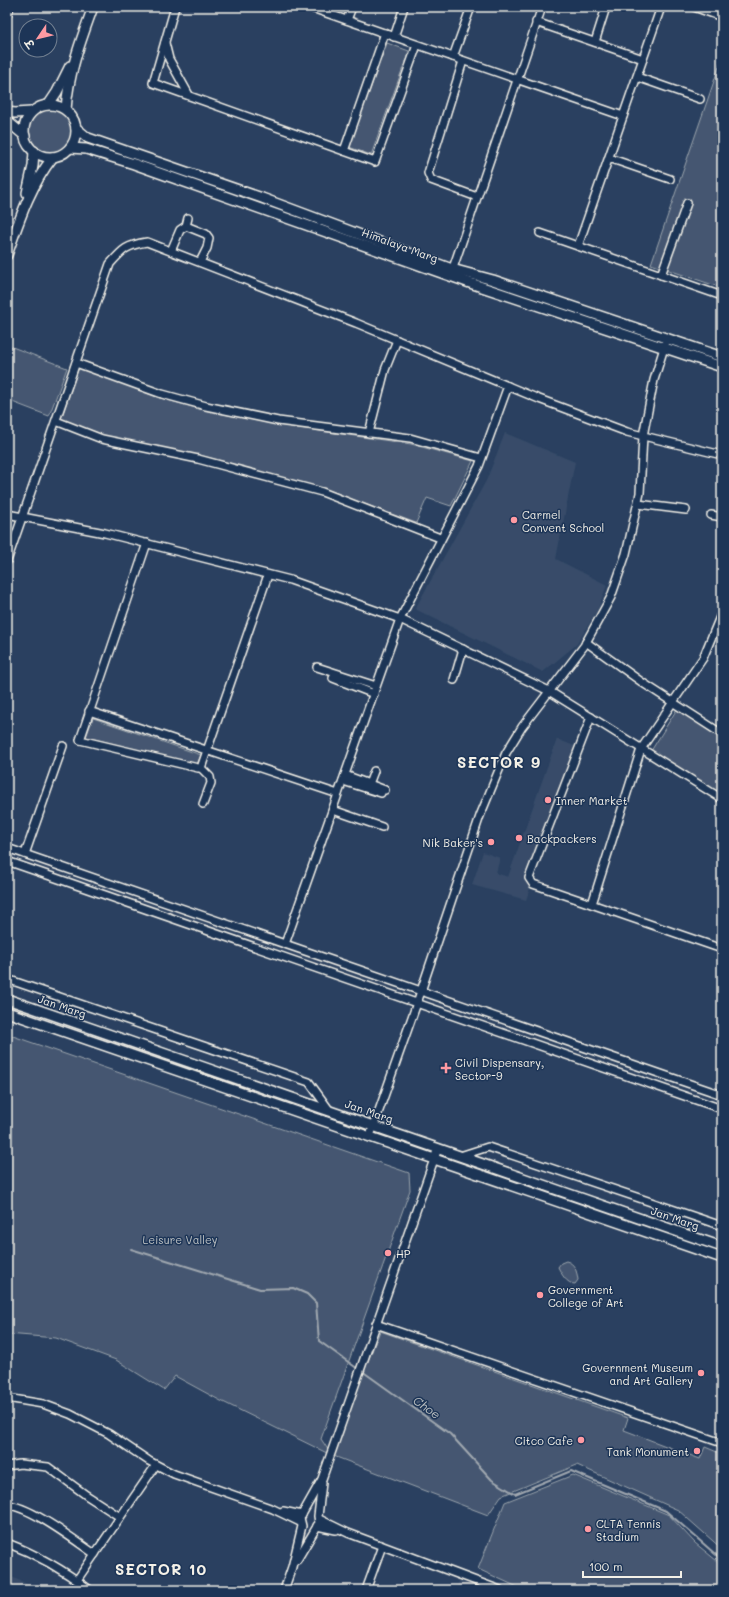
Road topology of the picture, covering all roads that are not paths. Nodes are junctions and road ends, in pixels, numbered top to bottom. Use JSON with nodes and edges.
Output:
{"nodes":[{"id":1,"x":10,"y":7,"type":"edge"},
{"id":2,"x":93,"y":7,"type":"edge"},
{"id":3,"x":174,"y":7,"type":"edge"},
{"id":4,"x":309,"y":7,"type":"edge"},
{"id":5,"x":352,"y":7,"type":"edge"},
{"id":6,"x":404,"y":7,"type":"edge"},
{"id":7,"x":471,"y":7,"type":"edge"},
{"id":8,"x":542,"y":7,"type":"edge"},
{"id":9,"x":606,"y":7,"type":"edge"},
{"id":10,"x":661,"y":7,"type":"edge"},
{"id":11,"x":694,"y":7,"type":"edge"},
{"id":12,"x":7,"y":15,"type":"edge"},
{"id":13,"x":722,"y":17,"type":"edge"},
{"id":14,"x":347,"y":20,"type":"junction"},
{"id":15,"x":537,"y":22,"type":"junction"},
{"id":16,"x":385,"y":34,"type":"junction"},
{"id":17,"x":394,"y":36,"type":"junction"},
{"id":18,"x":595,"y":42,"type":"junction"},
{"id":19,"x":164,"y":43,"type":"junction"},
{"id":20,"x":417,"y":44,"type":"junction"},
{"id":21,"x":76,"y":54,"type":"junction"},
{"id":22,"x":453,"y":57,"type":"junction"},
{"id":23,"x":643,"y":59,"type":"junction"},
{"id":24,"x":463,"y":61,"type":"junction"},
{"id":25,"x":637,"y":77,"type":"junction"},
{"id":26,"x":517,"y":79,"type":"junction"},
{"id":27,"x":189,"y":95,"type":"junction"},
{"id":28,"x":700,"y":99,"type":"dead end"},
{"id":29,"x":49,"y":104,"type":"junction"},
{"id":30,"x":66,"y":110,"type":"junction"},
{"id":31,"x":7,"y":112,"type":"edge"},
{"id":32,"x":31,"y":112,"type":"junction"},
{"id":33,"x":623,"y":116,"type":"junction"},
{"id":34,"x":7,"y":121,"type":"edge"},
{"id":35,"x":76,"y":128,"type":"junction"},
{"id":36,"x":25,"y":136,"type":"junction"},
{"id":37,"x":70,"y":148,"type":"junction"},
{"id":38,"x":34,"y":151,"type":"junction"},
{"id":39,"x":344,"y":151,"type":"junction"},
{"id":40,"x":53,"y":157,"type":"junction"},
{"id":41,"x":609,"y":158,"type":"junction"},
{"id":42,"x":670,"y":179,"type":"dead end"},
{"id":43,"x":477,"y":196,"type":"junction"},
{"id":44,"x":687,"y":203,"type":"dead end"},
{"id":45,"x":25,"y":206,"type":"junction"},
{"id":46,"x":188,"y":218,"type":"dead end"},
{"id":47,"x":186,"y":226,"type":"junction"},
{"id":48,"x":540,"y":233,"type":"dead end"},
{"id":49,"x":578,"y":246,"type":"junction"},
{"id":50,"x":172,"y":251,"type":"junction"},
{"id":51,"x":7,"y":255,"type":"edge"},
{"id":52,"x":200,"y":262,"type":"junction"},
{"id":53,"x":451,"y":272,"type":"junction"},
{"id":54,"x":661,"y":275,"type":"junction"},
{"id":55,"x":722,"y":296,"type":"edge"},
{"id":56,"x":667,"y":338,"type":"junction"},
{"id":57,"x":397,"y":340,"type":"junction"},
{"id":58,"x":664,"y":347,"type":"junction"},
{"id":59,"x":722,"y":357,"type":"edge"},
{"id":60,"x":76,"y":363,"type":"junction"},
{"id":61,"x":722,"y":367,"type":"edge"},
{"id":62,"x":508,"y":386,"type":"junction"},
{"id":63,"x":56,"y":421,"type":"junction"},
{"id":64,"x":369,"y":433,"type":"junction"},
{"id":65,"x":643,"y":436,"type":"junction"},
{"id":66,"x":722,"y":455,"type":"edge"},
{"id":67,"x":481,"y":458,"type":"junction"},
{"id":68,"x":638,"y":504,"type":"junction"},
{"id":69,"x":686,"y":510,"type":"dead end"},
{"id":70,"x":7,"y":514,"type":"edge"},
{"id":71,"x":711,"y":515,"type":"dead end"},
{"id":72,"x":722,"y":517,"type":"edge"},
{"id":73,"x":22,"y":518,"type":"junction"},
{"id":74,"x":440,"y":538,"type":"junction"},
{"id":75,"x":147,"y":543,"type":"junction"},
{"id":76,"x":7,"y":561,"type":"edge"},
{"id":77,"x":268,"y":575,"type":"junction"},
{"id":78,"x":722,"y":613,"type":"edge"},
{"id":79,"x":400,"y":619,"type":"junction"},
{"id":80,"x":586,"y":642,"type":"junction"},
{"id":81,"x":463,"y":649,"type":"junction"},
{"id":82,"x":317,"y":667,"type":"dead end"},
{"id":83,"x":333,"y":678,"type":"dead end"},
{"id":84,"x":454,"y":680,"type":"dead end"},
{"id":85,"x":376,"y":686,"type":"junction"},
{"id":86,"x":549,"y":691,"type":"junction"},
{"id":87,"x":374,"y":694,"type":"junction"},
{"id":88,"x":674,"y":703,"type":"junction"},
{"id":89,"x":90,"y":711,"type":"junction"},
{"id":90,"x":591,"y":717,"type":"junction"},
{"id":91,"x":722,"y":734,"type":"edge"},
{"id":92,"x":63,"y":746,"type":"dead end"},
{"id":93,"x":641,"y":748,"type":"junction"},
{"id":94,"x":208,"y":750,"type":"junction"},
{"id":95,"x":201,"y":768,"type":"junction"},
{"id":96,"x":374,"y":771,"type":"dead end"},
{"id":97,"x":344,"y":778,"type":"junction"},
{"id":98,"x":369,"y":784,"type":"junction"},
{"id":99,"x":338,"y":794,"type":"junction"},
{"id":100,"x":722,"y":799,"type":"edge"},
{"id":101,"x":202,"y":804,"type":"dead end"},
{"id":102,"x":333,"y":810,"type":"junction"},
{"id":103,"x":382,"y":827,"type":"dead end"},
{"id":104,"x":7,"y":848,"type":"edge"},
{"id":105,"x":24,"y":854,"type":"junction"},
{"id":106,"x":7,"y":861,"type":"edge"},
{"id":107,"x":592,"y":904,"type":"junction"},
{"id":108,"x":285,"y":944,"type":"junction"},
{"id":109,"x":722,"y":948,"type":"edge"},
{"id":110,"x":7,"y":979,"type":"edge"},
{"id":111,"x":421,"y":991,"type":"junction"},
{"id":112,"x":7,"y":999,"type":"edge"},
{"id":113,"x":417,"y":1003,"type":"junction"},
{"id":114,"x":7,"y":1012,"type":"edge"},
{"id":115,"x":722,"y":1095,"type":"edge"},
{"id":116,"x":722,"y":1109,"type":"edge"},
{"id":117,"x":330,"y":1111,"type":"junction"},
{"id":118,"x":374,"y":1126,"type":"junction"},
{"id":119,"x":370,"y":1136,"type":"junction"},
{"id":120,"x":438,"y":1148,"type":"junction"},
{"id":121,"x":460,"y":1156,"type":"junction"},
{"id":122,"x":435,"y":1158,"type":"junction"},
{"id":123,"x":722,"y":1226,"type":"edge"},
{"id":124,"x":722,"y":1247,"type":"edge"},
{"id":125,"x":722,"y":1258,"type":"edge"},
{"id":126,"x":376,"y":1324,"type":"junction"},
{"id":127,"x":7,"y":1398,"type":"edge"},
{"id":128,"x":722,"y":1444,"type":"edge"},
{"id":129,"x":156,"y":1464,"type":"junction"},
{"id":130,"x":7,"y":1466,"type":"edge"},
{"id":131,"x":322,"y":1479,"type":"junction"},
{"id":132,"x":7,"y":1505,"type":"edge"},
{"id":133,"x":120,"y":1517,"type":"junction"},
{"id":134,"x":318,"y":1517,"type":"junction"},
{"id":135,"x":302,"y":1519,"type":"junction"},
{"id":136,"x":316,"y":1528,"type":"junction"},
{"id":137,"x":348,"y":1533,"type":"junction"},
{"id":138,"x":7,"y":1543,"type":"edge"},
{"id":139,"x":382,"y":1546,"type":"junction"},
{"id":140,"x":95,"y":1554,"type":"junction"},
{"id":141,"x":292,"y":1567,"type":"junction"},
{"id":142,"x":77,"y":1580,"type":"junction"},
{"id":143,"x":90,"y":1590,"type":"edge"},
{"id":144,"x":285,"y":1590,"type":"edge"},
{"id":145,"x":366,"y":1590,"type":"edge"},
{"id":146,"x":500,"y":1590,"type":"edge"}],
"edges":[{"from":1,"to":12,"type":"street"},
{"from":2,"to":21,"type":"main road"},
{"from":3,"to":19,"type":"street"},
{"from":4,"to":14,"type":"street"},
{"from":5,"to":14,"type":"street"},
{"from":6,"to":17,"type":"street"},
{"from":7,"to":22,"type":"street"},
{"from":8,"to":15,"type":"street"},
{"from":9,"to":18,"type":"street"},
{"from":10,"to":23,"type":"street"},
{"from":11,"to":13,"type":"street"},
{"from":14,"to":16,"type":"street"},
{"from":15,"to":18,"type":"street"},
{"from":15,"to":26,"type":"street"},
{"from":16,"to":17,"type":"street"},
{"from":16,"to":39,"type":"street"},
{"from":17,"to":20,"type":"street"},
{"from":18,"to":23,"type":"street"},
{"from":19,"to":27,"type":"street"},
{"from":19,"to":27,"type":"street"},
{"from":20,"to":22,"type":"street"},
{"from":20,"to":39,"type":"street"},
{"from":21,"to":29,"type":"main road"},
{"from":21,"to":30,"type":"main road"},
{"from":22,"to":24,"type":"street"},
{"from":23,"to":25,"type":"street"},
{"from":24,"to":26,"type":"street"},
{"from":24,"to":43,"type":"street"},
{"from":25,"to":28,"type":"street"},
{"from":25,"to":33,"type":"street"},
{"from":26,"to":33,"type":"street"},
{"from":26,"to":43,"type":"street"},
{"from":27,"to":39,"type":"street"},
{"from":29,"to":30,"type":"main road"},
{"from":29,"to":32,"type":"main road"},
{"from":30,"to":35,"type":"main road"},
{"from":31,"to":32,"type":"main road"},
{"from":32,"to":36,"type":"main road"},
{"from":33,"to":41,"type":"street"},
{"from":34,"to":36,"type":"main road"},
{"from":35,"to":37,"type":"main road"},
{"from":35,"to":53,"type":"main road","name":"Himalaya Marg"},
{"from":36,"to":38,"type":"main road"},
{"from":37,"to":40,"type":"main road"},
{"from":37,"to":53,"type":"main road","name":"Himalaya Marg"},
{"from":38,"to":40,"type":"main road"},
{"from":38,"to":45,"type":"main road"},
{"from":40,"to":45,"type":"main road"},
{"from":41,"to":42,"type":"street"},
{"from":41,"to":49,"type":"street"},
{"from":43,"to":53,"type":"street"},
{"from":44,"to":54,"type":"street"},
{"from":45,"to":51,"type":"main road"},
{"from":46,"to":47,"type":"street"},
{"from":47,"to":50,"type":"street"},
{"from":47,"to":52,"type":"street"},
{"from":48,"to":49,"type":"street"},
{"from":49,"to":54,"type":"street"},
{"from":50,"to":52,"type":"street"},
{"from":50,"to":60,"type":"street"},
{"from":52,"to":57,"type":"street"},
{"from":53,"to":56,"type":"main road","name":"Himalaya Marg"},
{"from":53,"to":58,"type":"main road","name":"Himalaya Marg"},
{"from":54,"to":55,"type":"street"},
{"from":56,"to":58,"type":"street"},
{"from":56,"to":59,"type":"main road","name":"Himalaya Marg"},
{"from":57,"to":62,"type":"street"},
{"from":57,"to":64,"type":"street"},
{"from":58,"to":61,"type":"main road","name":"Himalaya Marg"},
{"from":58,"to":65,"type":"street"},
{"from":60,"to":63,"type":"street"},
{"from":60,"to":64,"type":"street"},
{"from":62,"to":65,"type":"street"},
{"from":62,"to":67,"type":"street"},
{"from":63,"to":73,"type":"street"},
{"from":63,"to":74,"type":"street"},
{"from":64,"to":67,"type":"street"},
{"from":65,"to":66,"type":"street"},
{"from":65,"to":68,"type":"street"},
{"from":67,"to":74,"type":"street"},
{"from":68,"to":69,"type":"street"},
{"from":68,"to":80,"type":"street"},
{"from":70,"to":73,"type":"street"},
{"from":71,"to":72,"type":"street"},
{"from":73,"to":75,"type":"street"},
{"from":73,"to":76,"type":"street"},
{"from":74,"to":79,"type":"street"},
{"from":75,"to":77,"type":"street"},
{"from":75,"to":89,"type":"street"},
{"from":77,"to":79,"type":"street"},
{"from":77,"to":94,"type":"street"},
{"from":78,"to":88,"type":"street"},
{"from":79,"to":81,"type":"street"},
{"from":79,"to":85,"type":"street"},
{"from":80,"to":86,"type":"street"},
{"from":80,"to":88,"type":"street"},
{"from":81,"to":84,"type":"street"},
{"from":81,"to":86,"type":"street"},
{"from":82,"to":85,"type":"street"},
{"from":83,"to":87,"type":"street"},
{"from":85,"to":87,"type":"street"},
{"from":86,"to":90,"type":"street"},
{"from":86,"to":111,"type":"street"},
{"from":87,"to":97,"type":"street"},
{"from":88,"to":91,"type":"street"},
{"from":88,"to":93,"type":"street"},
{"from":89,"to":94,"type":"street"},
{"from":89,"to":95,"type":"street"},
{"from":90,"to":93,"type":"street"},
{"from":90,"to":107,"type":"street"},
{"from":92,"to":105,"type":"street"},
{"from":93,"to":100,"type":"street"},
{"from":93,"to":107,"type":"street"},
{"from":94,"to":95,"type":"street"},
{"from":94,"to":99,"type":"street"},
{"from":95,"to":101,"type":"street"},
{"from":96,"to":98,"type":"street"},
{"from":97,"to":98,"type":"street"},
{"from":97,"to":98,"type":"street"},
{"from":97,"to":99,"type":"street"},
{"from":99,"to":102,"type":"street"},
{"from":102,"to":103,"type":"street"},
{"from":102,"to":108,"type":"street"},
{"from":104,"to":105,"type":"street"},
{"from":105,"to":108,"type":"street"},
{"from":106,"to":113,"type":"street"},
{"from":107,"to":109,"type":"street"},
{"from":108,"to":111,"type":"street"},
{"from":110,"to":117,"type":"street"},
{"from":111,"to":113,"type":"street"},
{"from":111,"to":115,"type":"street"},
{"from":112,"to":117,"type":"main road","name":"Jan Marg"},
{"from":113,"to":116,"type":"street"},
{"from":113,"to":118,"type":"street"},
{"from":114,"to":119,"type":"main road","name":"Jan Marg"},
{"from":117,"to":118,"type":"main road","name":"Jan Marg"},
{"from":118,"to":119,"type":"street"},
{"from":118,"to":120,"type":"main road","name":"Jan Marg"},
{"from":119,"to":122,"type":"main road","name":"Jan Marg"},
{"from":120,"to":121,"type":"main road","name":"Jan Marg"},
{"from":120,"to":122,"type":"street"},
{"from":121,"to":123,"type":"street"},
{"from":121,"to":124,"type":"main road","name":"Jan Marg"},
{"from":122,"to":125,"type":"main road","name":"Jan Marg"},
{"from":122,"to":126,"type":"street"},
{"from":126,"to":128,"type":"street"},
{"from":126,"to":131,"type":"street"},
{"from":127,"to":129,"type":"street"},
{"from":129,"to":133,"type":"street"},
{"from":129,"to":135,"type":"street"},
{"from":130,"to":133,"type":"street"},
{"from":131,"to":134,"type":"street"},
{"from":131,"to":135,"type":"street"},
{"from":132,"to":140,"type":"street"},
{"from":133,"to":140,"type":"street"},
{"from":134,"to":135,"type":"street"},
{"from":134,"to":136,"type":"street"},
{"from":134,"to":137,"type":"street"},
{"from":135,"to":136,"type":"street"},
{"from":135,"to":141,"type":"street"},
{"from":136,"to":137,"type":"street"},
{"from":136,"to":141,"type":"street"},
{"from":137,"to":139,"type":"street"},
{"from":138,"to":142,"type":"street"},
{"from":139,"to":145,"type":"street"},
{"from":139,"to":146,"type":"street"},
{"from":140,"to":142,"type":"street"},
{"from":141,"to":144,"type":"street"},
{"from":142,"to":143,"type":"street"}]}
